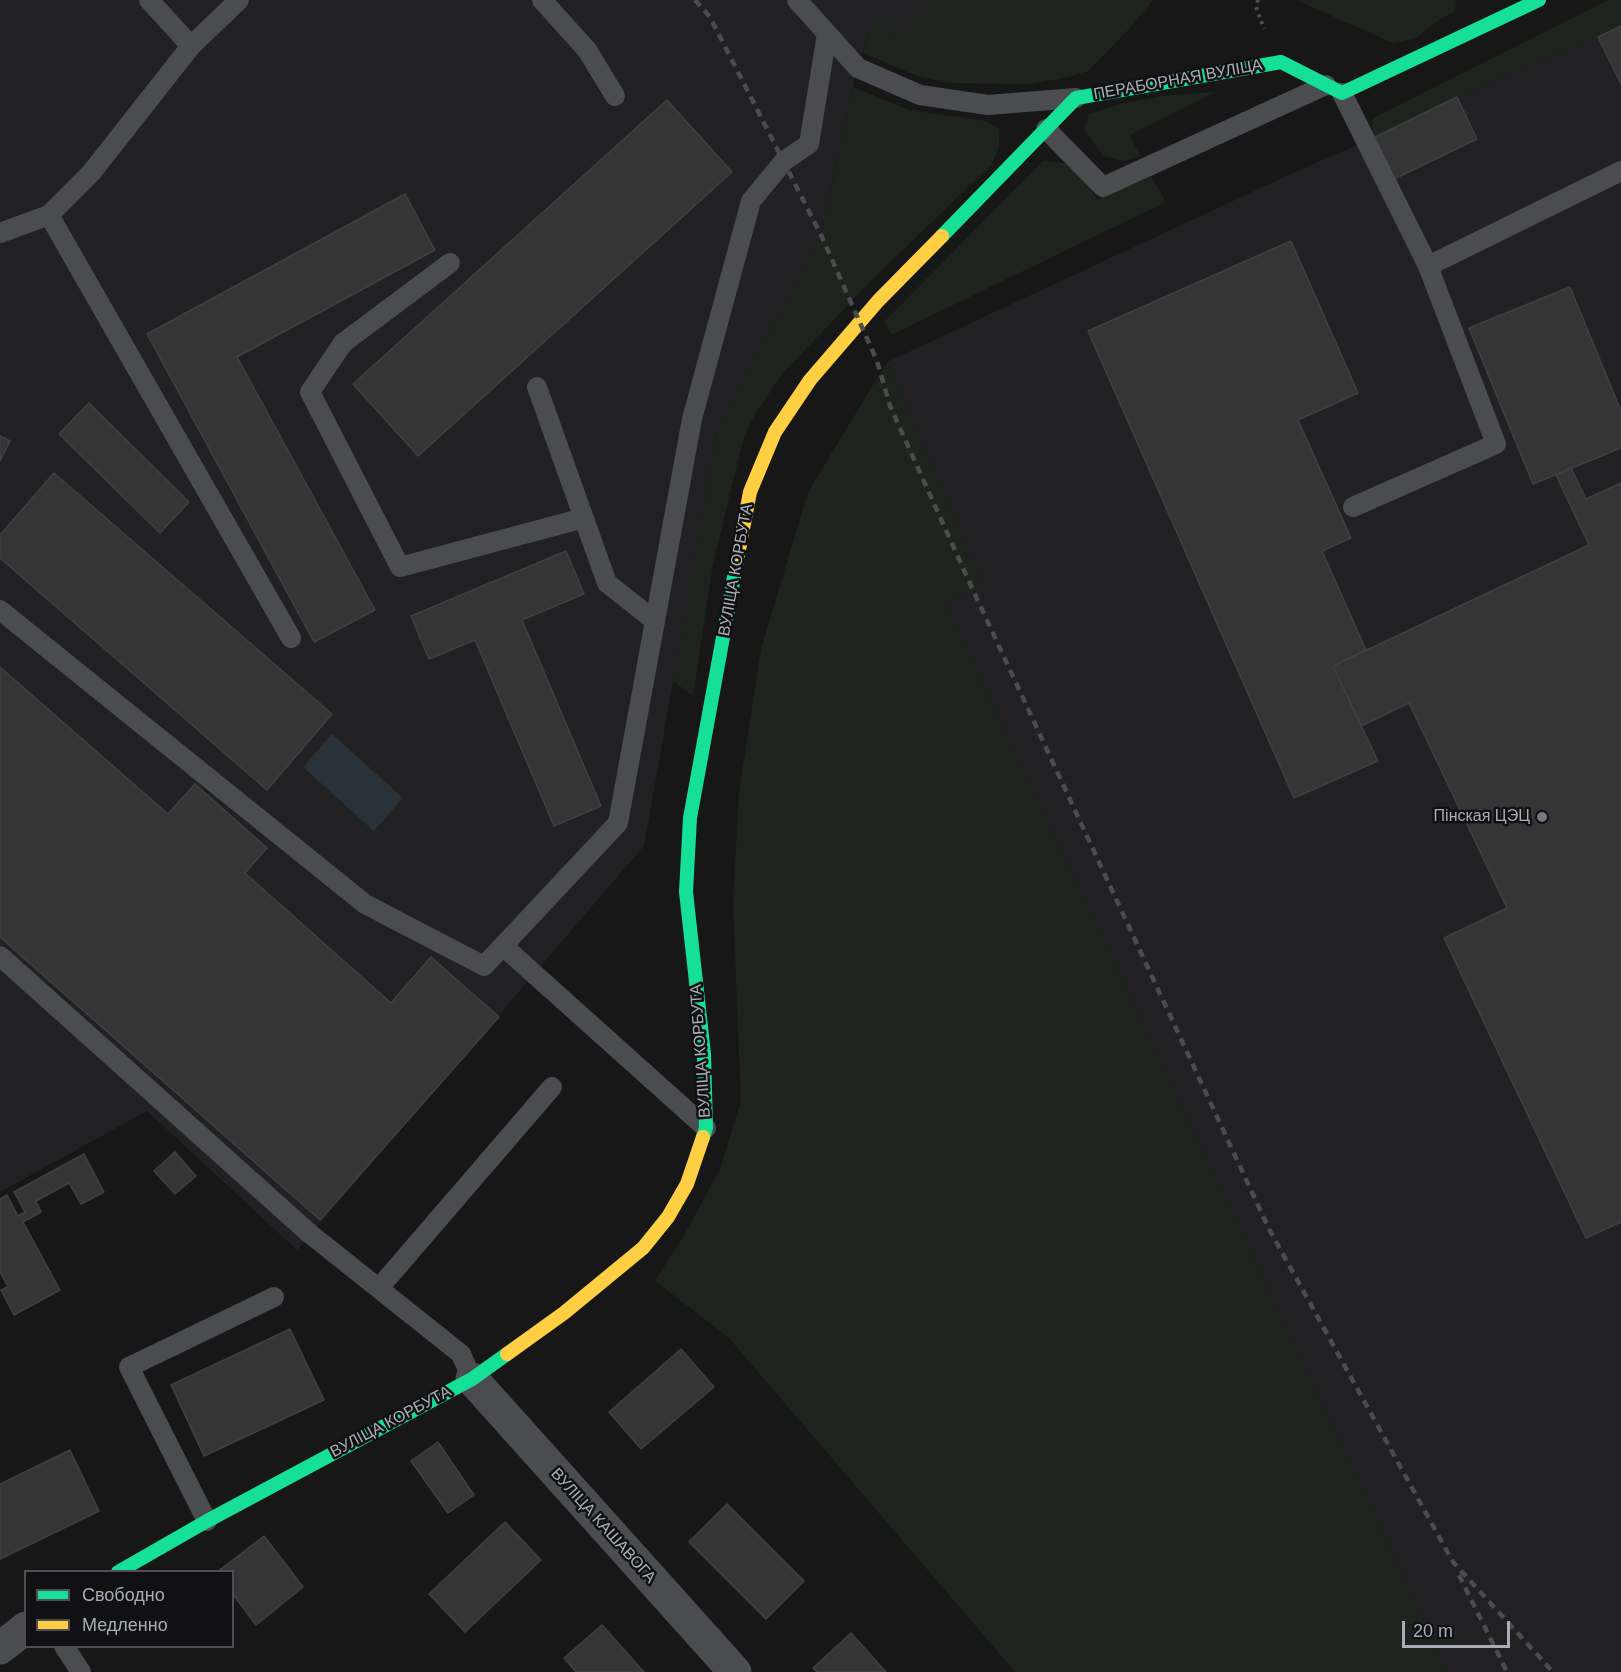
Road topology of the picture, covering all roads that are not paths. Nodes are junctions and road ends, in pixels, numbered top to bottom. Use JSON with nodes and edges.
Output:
{"nodes":[{"id":1,"x":149,"y":0,"type":"edge"},
{"id":2,"x":239,"y":0,"type":"edge"},
{"id":3,"x":542,"y":0,"type":"edge"},
{"id":4,"x":797,"y":0,"type":"edge"},
{"id":5,"x":1539,"y":0,"type":"edge"},
{"id":6,"x":827,"y":34,"type":"junction"},
{"id":7,"x":191,"y":46,"type":"junction"},
{"id":8,"x":1334,"y":89,"type":"junction"},
{"id":9,"x":615,"y":96,"type":"dead end"},
{"id":10,"x":1076,"y":98,"type":"junction"},
{"id":11,"x":1046,"y":129,"type":"junction"},
{"id":12,"x":1621,"y":171,"type":"edge"},
{"id":13,"x":50,"y":215,"type":"junction"},
{"id":14,"x":0,"y":233,"type":"edge"},
{"id":15,"x":450,"y":263,"type":"dead end"},
{"id":16,"x":1428,"y":266,"type":"junction"},
{"id":17,"x":878,"y":301,"type":"joint"},
{"id":18,"x":537,"y":387,"type":"dead end"},
{"id":19,"x":1353,"y":507,"type":"dead end"},
{"id":20,"x":584,"y":518,"type":"junction"},
{"id":21,"x":0,"y":610,"type":"edge"},
{"id":22,"x":655,"y":621,"type":"junction"},
{"id":23,"x":291,"y":638,"type":"dead end"},
{"id":24,"x":503,"y":946,"type":"junction"},
{"id":25,"x":0,"y":956,"type":"edge"},
{"id":26,"x":552,"y":1087,"type":"dead end"},
{"id":27,"x":706,"y":1128,"type":"junction"},
{"id":28,"x":379,"y":1288,"type":"junction"},
{"id":29,"x":274,"y":1297,"type":"dead end"},
{"id":30,"x":472,"y":1379,"type":"junction"},
{"id":31,"x":207,"y":1521,"type":"junction"},
{"id":32,"x":121,"y":1570,"type":"edge"},
{"id":33,"x":24,"y":1630,"type":"edge"},
{"id":34,"x":0,"y":1648,"type":"edge"},
{"id":35,"x":65,"y":1648,"type":"edge"},
{"id":36,"x":81,"y":1672,"type":"edge"},
{"id":37,"x":735,"y":1672,"type":"edge"}],
"edges":[{"from":1,"to":7,"type":"lane"},
{"from":2,"to":7,"type":"lane"},
{"from":3,"to":9,"type":"lane"},
{"from":4,"to":6,"type":"lane","name":"ПЕРАБОРНАЯ ВУЛІЦА"},
{"from":5,"to":8,"type":"street"},
{"from":6,"to":10,"type":"lane","name":"ПЕРАБОРНАЯ ВУЛІЦА"},
{"from":6,"to":22,"type":"lane"},
{"from":7,"to":13,"type":"lane"},
{"from":8,"to":10,"type":"street","name":"ПЕРАБОРНАЯ ВУЛІЦА"},
{"from":8,"to":11,"type":"lane"},
{"from":8,"to":16,"type":"lane"},
{"from":10,"to":11,"type":"street","name":"ПЕРАБОРНАЯ ВУЛІЦА"},
{"from":11,"to":17,"type":"street","name":"ПЕРАБОРНАЯ ВУЛІЦА"},
{"from":12,"to":16,"type":"lane"},
{"from":13,"to":14,"type":"lane"},
{"from":13,"to":23,"type":"lane"},
{"from":15,"to":20,"type":"lane"},
{"from":16,"to":19,"type":"lane"},
{"from":17,"to":27,"type":"street","name":"ВУЛІЦА КОРБУТА"},
{"from":18,"to":20,"type":"lane"},
{"from":20,"to":22,"type":"lane"},
{"from":21,"to":24,"type":"lane"},
{"from":22,"to":24,"type":"lane"},
{"from":24,"to":27,"type":"lane"},
{"from":25,"to":28,"type":"lane"},
{"from":26,"to":28,"type":"lane"},
{"from":27,"to":30,"type":"street","name":"ВУЛІЦА КОРБУТА"},
{"from":28,"to":30,"type":"lane"},
{"from":29,"to":31,"type":"lane"},
{"from":30,"to":31,"type":"street","name":"ВУЛІЦА КОРБУТА"},
{"from":30,"to":37,"type":"street","name":"ВУЛІЦА КАШАВОГА"},
{"from":31,"to":32,"type":"street","name":"ВУЛІЦА КОРБУТА"},
{"from":33,"to":34,"type":"street"},
{"from":35,"to":36,"type":"lane"}]}
